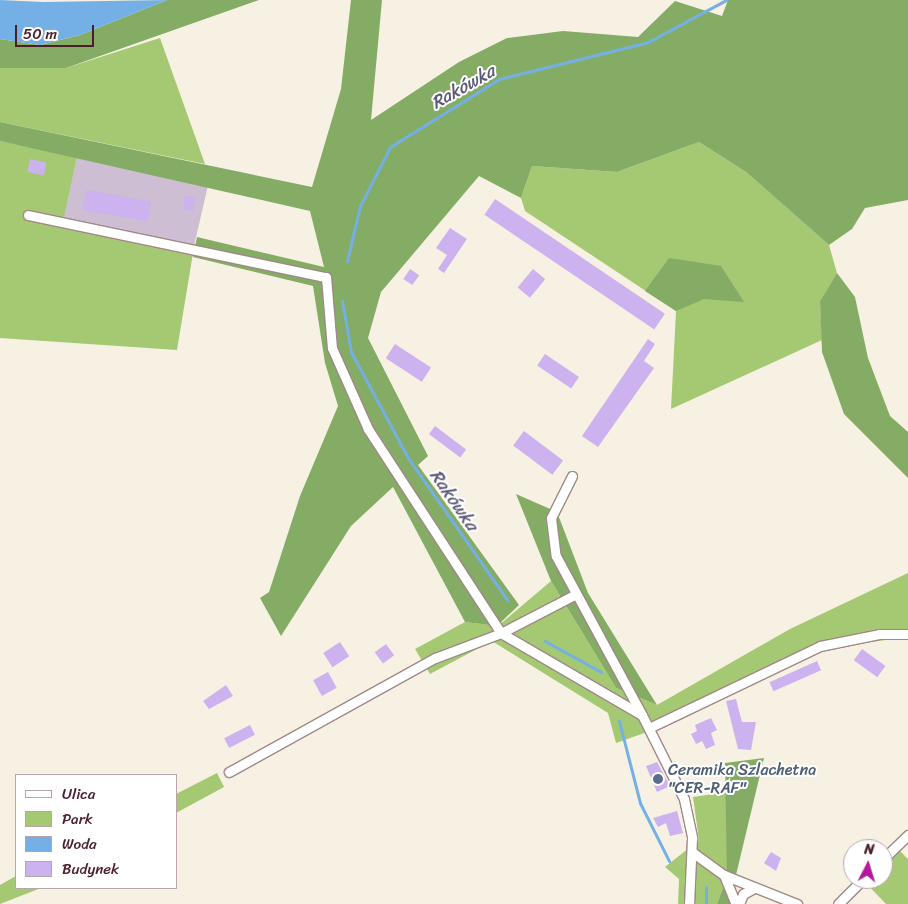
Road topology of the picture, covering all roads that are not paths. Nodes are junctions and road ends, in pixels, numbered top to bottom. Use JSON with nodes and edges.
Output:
{"nodes":[{"id":1,"x":28,"y":215,"type":"dead end"},
{"id":2,"x":572,"y":476,"type":"dead end"},
{"id":3,"x":574,"y":595,"type":"junction"},
{"id":4,"x":501,"y":633,"type":"junction"},
{"id":5,"x":908,"y":634,"type":"edge"},
{"id":6,"x":642,"y":715,"type":"junction"},
{"id":7,"x":651,"y":727,"type":"junction"},
{"id":8,"x":229,"y":772,"type":"dead end"},
{"id":9,"x":908,"y":835,"type":"edge"},
{"id":10,"x":893,"y":849,"type":"edge"},
{"id":11,"x":692,"y":852,"type":"junction"},
{"id":12,"x":724,"y":875,"type":"junction"},
{"id":13,"x":754,"y":888,"type":"junction"},
{"id":14,"x":853,"y":889,"type":"edge"},
{"id":15,"x":689,"y":904,"type":"edge"},
{"id":16,"x":738,"y":904,"type":"edge"},
{"id":17,"x":797,"y":904,"type":"edge"},
{"id":18,"x":838,"y":904,"type":"edge"}],
"edges":[{"from":1,"to":4,"type":"street"},
{"from":2,"to":3,"type":"street"},
{"from":3,"to":4,"type":"street"},
{"from":3,"to":6,"type":"street"},
{"from":4,"to":6,"type":"street"},
{"from":4,"to":8,"type":"street"},
{"from":5,"to":7,"type":"street"},
{"from":6,"to":7,"type":"street"},
{"from":7,"to":11,"type":"street"},
{"from":9,"to":10,"type":"street"},
{"from":11,"to":12,"type":"street"},
{"from":11,"to":15,"type":"street"},
{"from":12,"to":13,"type":"street"},
{"from":12,"to":16,"type":"street"},
{"from":13,"to":16,"type":"street"},
{"from":13,"to":17,"type":"street"},
{"from":14,"to":18,"type":"street"}]}
